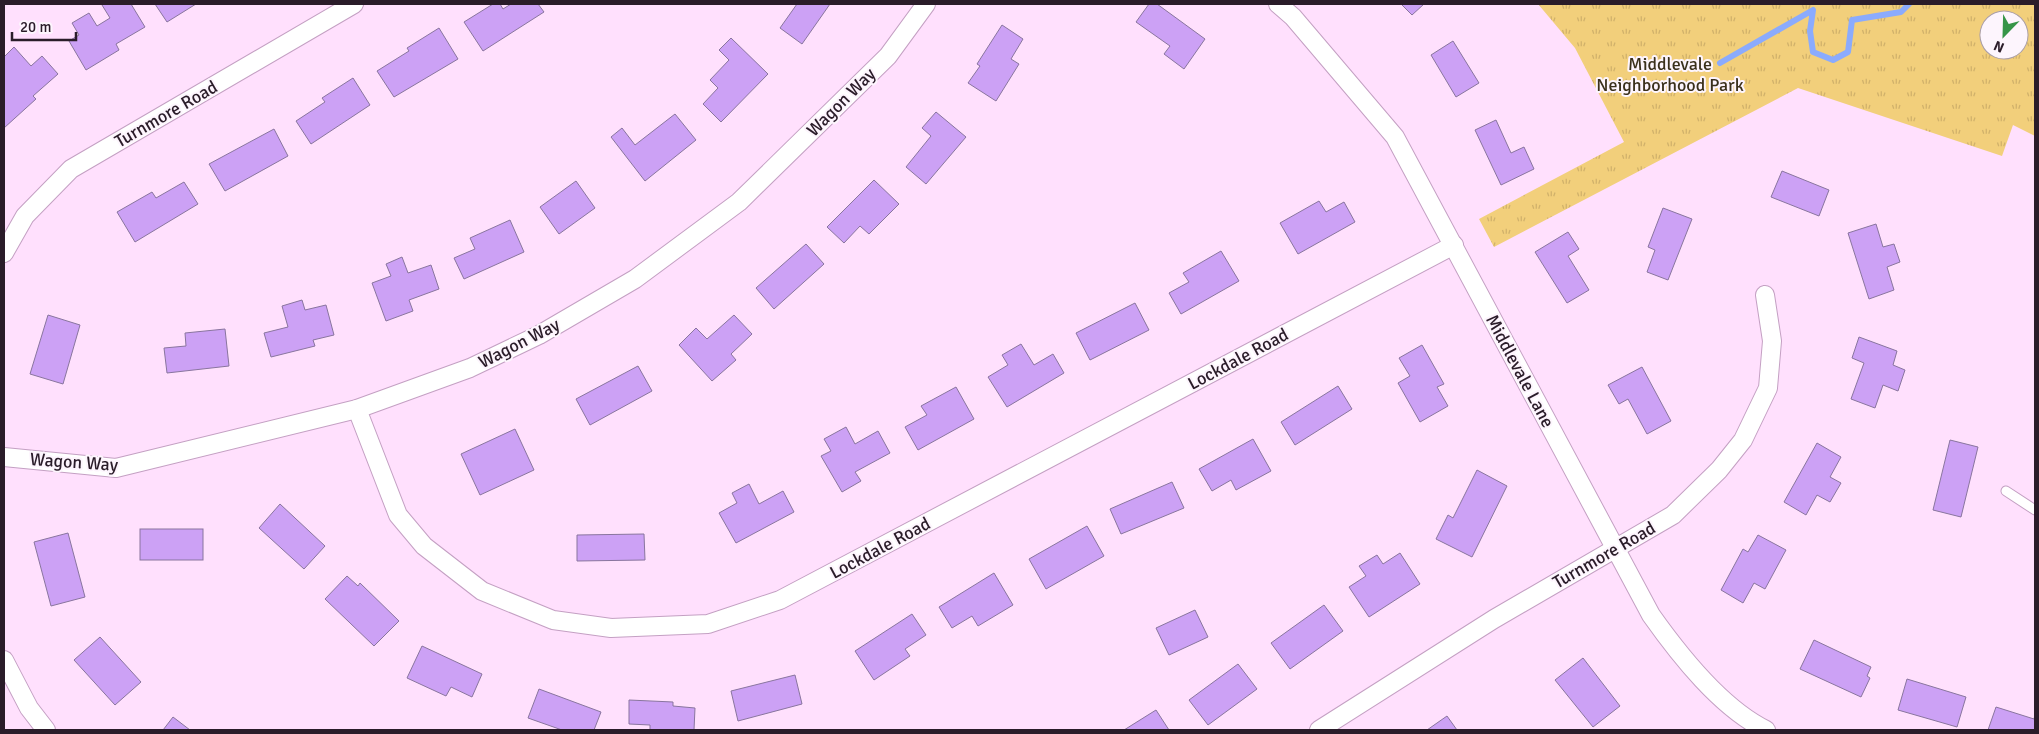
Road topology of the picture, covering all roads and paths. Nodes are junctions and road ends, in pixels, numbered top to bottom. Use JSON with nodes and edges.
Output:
{"nodes":[{"id":1,"x":354,"y":4,"type":"edge"},
{"id":2,"x":926,"y":4,"type":"edge"},
{"id":3,"x":1278,"y":4,"type":"edge"},
{"id":4,"x":1454,"y":245,"type":"junction"},
{"id":5,"x":4,"y":253,"type":"edge"},
{"id":6,"x":1765,"y":295,"type":"dead end"},
{"id":7,"x":357,"y":409,"type":"junction"},
{"id":8,"x":4,"y":457,"type":"edge"},
{"id":9,"x":2006,"y":491,"type":"dead end"},
{"id":10,"x":2035,"y":510,"type":"edge"},
{"id":11,"x":1614,"y":550,"type":"junction"},
{"id":12,"x":4,"y":660,"type":"edge"},
{"id":13,"x":46,"y":730,"type":"edge"},
{"id":14,"x":1319,"y":730,"type":"edge"},
{"id":15,"x":1766,"y":730,"type":"edge"}],
"edges":[{"from":1,"to":5,"type":"street","name":"Turnmore Road"},
{"from":2,"to":7,"type":"street","name":"Wagon Way"},
{"from":3,"to":4,"type":"street","name":"Middlevale Lane"},
{"from":4,"to":7,"type":"street","name":"Lockdale Road"},
{"from":4,"to":11,"type":"street","name":"Middlevale Lane"},
{"from":6,"to":11,"type":"street","name":"Turnmore Road"},
{"from":7,"to":8,"type":"street","name":"Wagon Way"},
{"from":9,"to":10,"type":"lane"},
{"from":11,"to":14,"type":"street","name":"Turnmore Road"},
{"from":11,"to":15,"type":"street","name":"Middlevale Lane"},
{"from":12,"to":13,"type":"street"}]}
